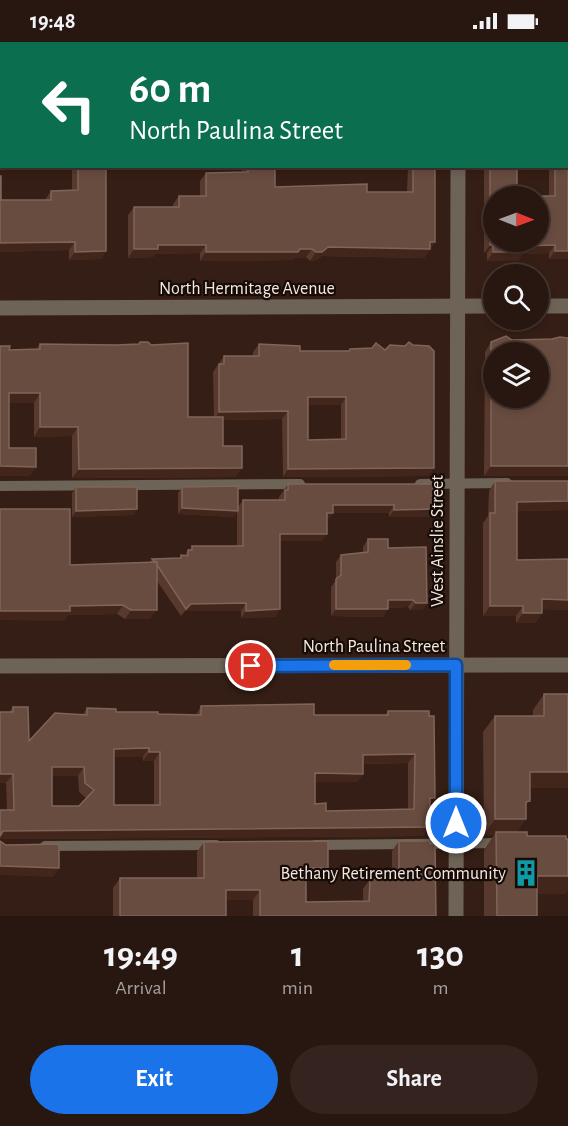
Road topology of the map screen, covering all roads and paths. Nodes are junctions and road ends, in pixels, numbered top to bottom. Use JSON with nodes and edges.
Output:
{"nodes":[{"id":1,"x":458,"y":168,"type":"edge"},
{"id":2,"x":483,"y":306,"type":"edge"},
{"id":3,"x":549,"y":306,"type":"edge"},
{"id":4,"x":568,"y":306,"type":"edge"},
{"id":5,"x":457,"y":307,"type":"junction"},
{"id":6,"x":0,"y":308,"type":"edge"},
{"id":7,"x":457,"y":483,"type":"junction"},
{"id":8,"x":515,"y":483,"type":"edge"},
{"id":9,"x":306,"y":484,"type":"edge"},
{"id":10,"x":411,"y":484,"type":"edge"},
{"id":11,"x":0,"y":486,"type":"edge"},
{"id":12,"x":456,"y":665,"type":"junction"},
{"id":13,"x":568,"y":665,"type":"edge"},
{"id":14,"x":0,"y":666,"type":"edge"},
{"id":15,"x":515,"y":843,"type":"edge"},
{"id":16,"x":456,"y":844,"type":"junction"},
{"id":17,"x":223,"y":845,"type":"edge"},
{"id":18,"x":305,"y":845,"type":"edge"},
{"id":19,"x":35,"y":846,"type":"edge"},
{"id":20,"x":456,"y":916,"type":"edge"}],
"edges":[{"from":1,"to":5,"type":"street","name":"West Ainslie Street"},
{"from":2,"to":5,"type":"street","name":"North Hermitage Avenue"},
{"from":3,"to":4,"type":"street"},
{"from":5,"to":6,"type":"street","name":"North Hermitage Avenue"},
{"from":5,"to":7,"type":"street","name":"West Ainslie Street"},
{"from":7,"to":8,"type":"lane"},
{"from":7,"to":10,"type":"lane"},
{"from":7,"to":12,"type":"street","name":"West Ainslie Street"},
{"from":9,"to":11,"type":"lane"},
{"from":12,"to":13,"type":"street","name":"North Paulina Street"},
{"from":12,"to":14,"type":"street","name":"North Paulina Street"},
{"from":12,"to":16,"type":"street","name":"West Ainslie Street"},
{"from":15,"to":16,"type":"lane"},
{"from":16,"to":18,"type":"lane"},
{"from":16,"to":20,"type":"street","name":"West Ainslie Street"},
{"from":17,"to":19,"type":"lane"}]}
